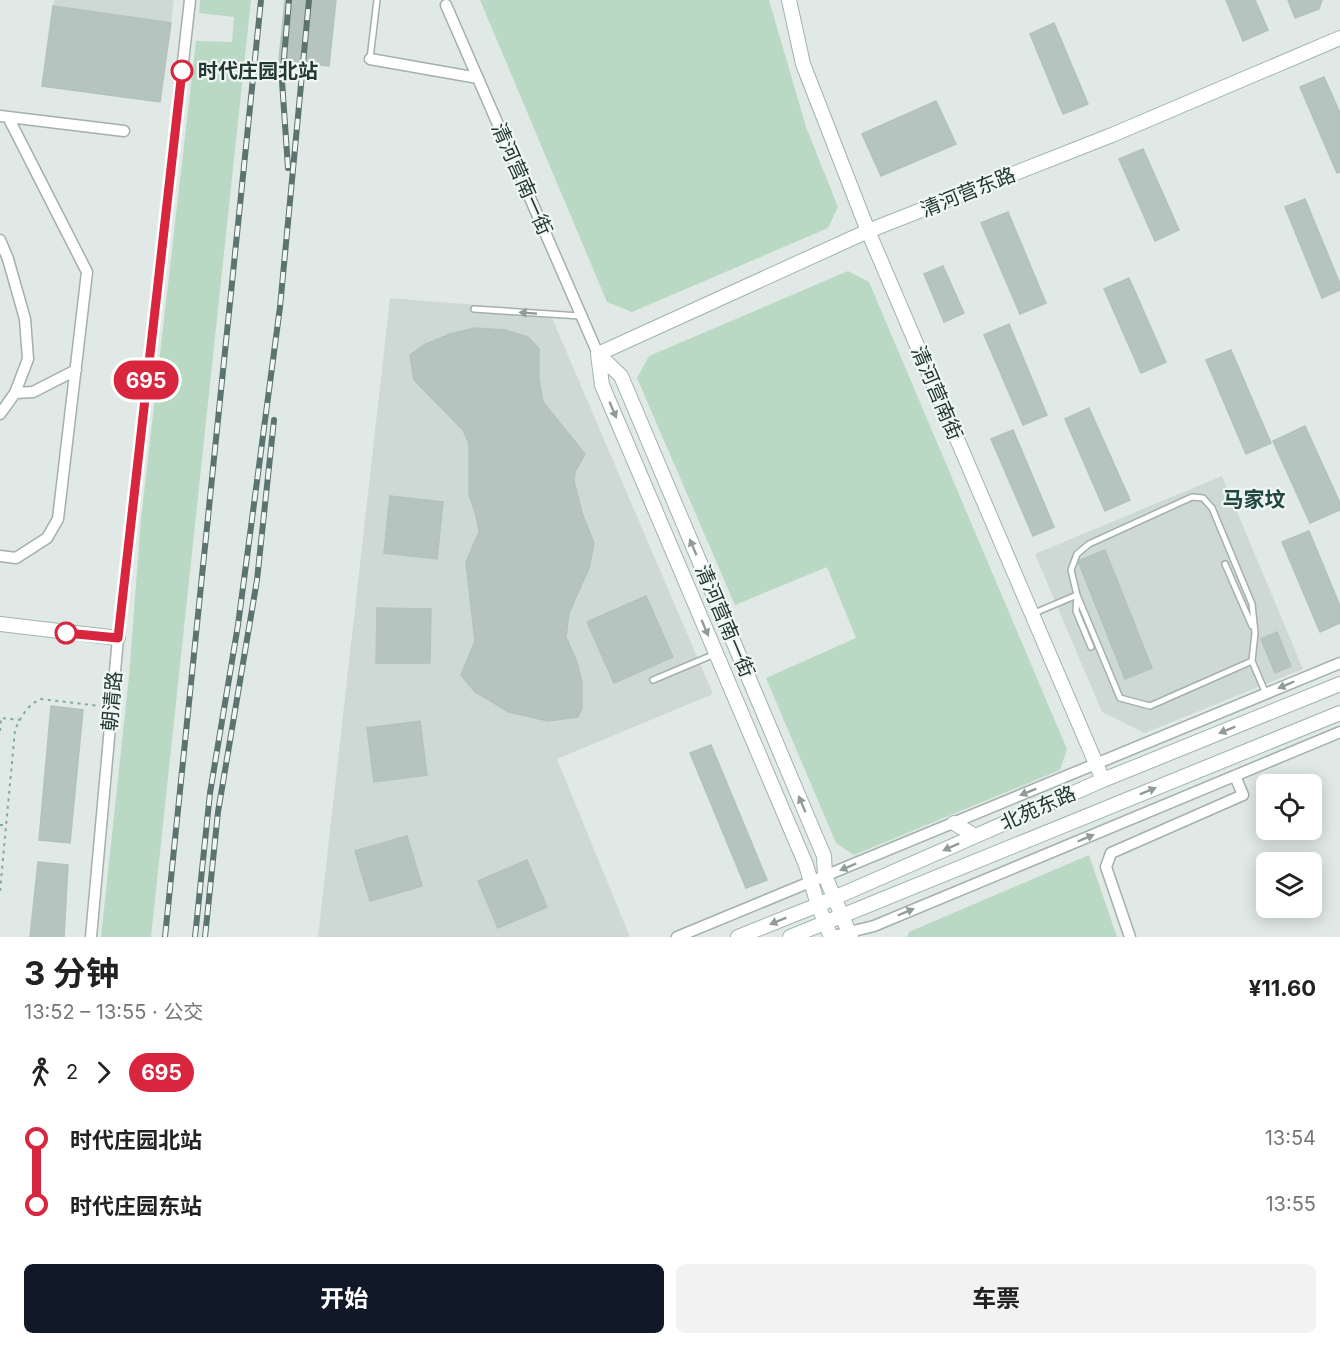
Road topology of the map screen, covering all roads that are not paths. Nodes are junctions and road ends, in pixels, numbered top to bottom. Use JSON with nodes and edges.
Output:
{"nodes":[{"id":1,"x":190,"y":0,"type":"edge"},
{"id":2,"x":377,"y":0,"type":"edge"},
{"id":3,"x":789,"y":0,"type":"edge"},
{"id":4,"x":446,"y":5,"type":"dead end"},
{"id":5,"x":1340,"y":38,"type":"edge"},
{"id":6,"x":370,"y":59,"type":"joint"},
{"id":7,"x":478,"y":78,"type":"junction"},
{"id":8,"x":4,"y":117,"type":"edge"},
{"id":9,"x":124,"y":131,"type":"dead end"},
{"id":10,"x":868,"y":231,"type":"junction"},
{"id":11,"x":0,"y":240,"type":"edge"},
{"id":12,"x":474,"y":309,"type":"dead end"},
{"id":13,"x":582,"y":316,"type":"junction"},
{"id":14,"x":598,"y":354,"type":"junction"},
{"id":15,"x":76,"y":370,"type":"junction"},
{"id":16,"x":15,"y":393,"type":"junction"},
{"id":17,"x":0,"y":414,"type":"edge"},
{"id":18,"x":0,"y":556,"type":"edge"},
{"id":19,"x":1225,"y":564,"type":"dead end"},
{"id":20,"x":1077,"y":595,"type":"junction"},
{"id":21,"x":1032,"y":614,"type":"junction"},
{"id":22,"x":0,"y":624,"type":"edge"},
{"id":23,"x":1255,"y":633,"type":"junction"},
{"id":24,"x":118,"y":638,"type":"junction"},
{"id":25,"x":1090,"y":647,"type":"dead end"},
{"id":26,"x":716,"y":653,"type":"junction"},
{"id":27,"x":1252,"y":661,"type":"junction"},
{"id":28,"x":1340,"y":663,"type":"edge"},
{"id":29,"x":653,"y":680,"type":"dead end"},
{"id":30,"x":1340,"y":684,"type":"edge"},
{"id":31,"x":1266,"y":694,"type":"junction"},
{"id":32,"x":1340,"y":713,"type":"edge"},
{"id":33,"x":1340,"y":732,"type":"edge"},
{"id":34,"x":1096,"y":764,"type":"junction"},
{"id":35,"x":1235,"y":776,"type":"junction"},
{"id":36,"x":1103,"y":780,"type":"junction"},
{"id":37,"x":954,"y":823,"type":"junction"},
{"id":38,"x":975,"y":836,"type":"junction"},
{"id":39,"x":825,"y":876,"type":"junction"},
{"id":40,"x":811,"y":882,"type":"junction"},
{"id":41,"x":833,"y":898,"type":"junction"},
{"id":42,"x":818,"y":905,"type":"junction"},
{"id":43,"x":841,"y":915,"type":"junction"},
{"id":44,"x":825,"y":922,"type":"junction"},
{"id":45,"x":849,"y":934,"type":"edge"},
{"id":46,"x":92,"y":937,"type":"edge"},
{"id":47,"x":677,"y":937,"type":"edge"},
{"id":48,"x":738,"y":937,"type":"edge"},
{"id":49,"x":790,"y":937,"type":"edge"},
{"id":50,"x":830,"y":937,"type":"edge"},
{"id":51,"x":1130,"y":937,"type":"edge"}],
"edges":[{"from":1,"to":24,"type":"street","name":"朝清路"},
{"from":2,"to":6,"type":"lane"},
{"from":3,"to":10,"type":"street","name":"清河营南街"},
{"from":4,"to":7,"type":"street","name":"清河营南一街"},
{"from":5,"to":10,"type":"street","name":"清河营东路"},
{"from":6,"to":7,"type":"street"},
{"from":7,"to":13,"type":"street","name":"清河营南一街"},
{"from":8,"to":9,"type":"street"},
{"from":8,"to":15,"type":"street"},
{"from":10,"to":14,"type":"street","name":"清河营东路"},
{"from":10,"to":21,"type":"street","name":"清河营南街"},
{"from":11,"to":16,"type":"street"},
{"from":13,"to":12,"type":"lane","one_way":true},
{"from":13,"to":14,"type":"street","name":"清河营南一街"},
{"from":14,"to":26,"type":"street","name":"清河营南一街","one_way":true},
{"from":39,"to":14,"type":"street","name":"清河营南一街","one_way":true},
{"from":15,"to":16,"type":"street"},
{"from":15,"to":18,"type":"street"},
{"from":16,"to":17,"type":"street"},
{"from":19,"to":23,"type":"lane"},
{"from":20,"to":21,"type":"lane"},
{"from":20,"to":23,"type":"lane"},
{"from":20,"to":25,"type":"lane"},
{"from":20,"to":27,"type":"lane"},
{"from":21,"to":34,"type":"street","name":"清河营南街"},
{"from":22,"to":24,"type":"street"},
{"from":23,"to":27,"type":"lane"},
{"from":24,"to":46,"type":"street","name":"朝清路"},
{"from":26,"to":29,"type":"lane"},
{"from":26,"to":40,"type":"street","name":"清河营南一街"},
{"from":27,"to":31,"type":"lane"},
{"from":28,"to":31,"type":"street","one_way":true},
{"from":30,"to":36,"type":"street","name":"北苑东路","one_way":true},
{"from":31,"to":34,"type":"street"},
{"from":43,"to":32,"type":"street","name":"北苑东路","one_way":true},
{"from":33,"to":35,"type":"street"},
{"from":34,"to":36,"type":"street","name":"清河营南街"},
{"from":34,"to":37,"type":"street","one_way":true},
{"from":45,"to":35,"type":"street","one_way":true},
{"from":35,"to":51,"type":"street"},
{"from":36,"to":38,"type":"street","name":"北苑东路"},
{"from":37,"to":38,"type":"street"},
{"from":37,"to":39,"type":"street","one_way":true},
{"from":38,"to":41,"type":"street","name":"北苑东路","one_way":true},
{"from":39,"to":40,"type":"street"},
{"from":39,"to":41,"type":"street","name":"清河营南一街"},
{"from":40,"to":42,"type":"street","name":"清河营南一街"},
{"from":40,"to":47,"type":"street"},
{"from":41,"to":42,"type":"street","name":"北苑东路"},
{"from":41,"to":43,"type":"street","name":"清河营南一街"},
{"from":42,"to":44,"type":"street","name":"清河营南一街"},
{"from":42,"to":48,"type":"street","name":"北苑东路","one_way":true},
{"from":43,"to":44,"type":"street","name":"北苑东路"},
{"from":43,"to":45,"type":"street","name":"清河营南一街"},
{"from":44,"to":49,"type":"street","name":"北苑东路"},
{"from":44,"to":50,"type":"street","name":"清河营南一街"},
{"from":45,"to":50,"type":"street"}]}
